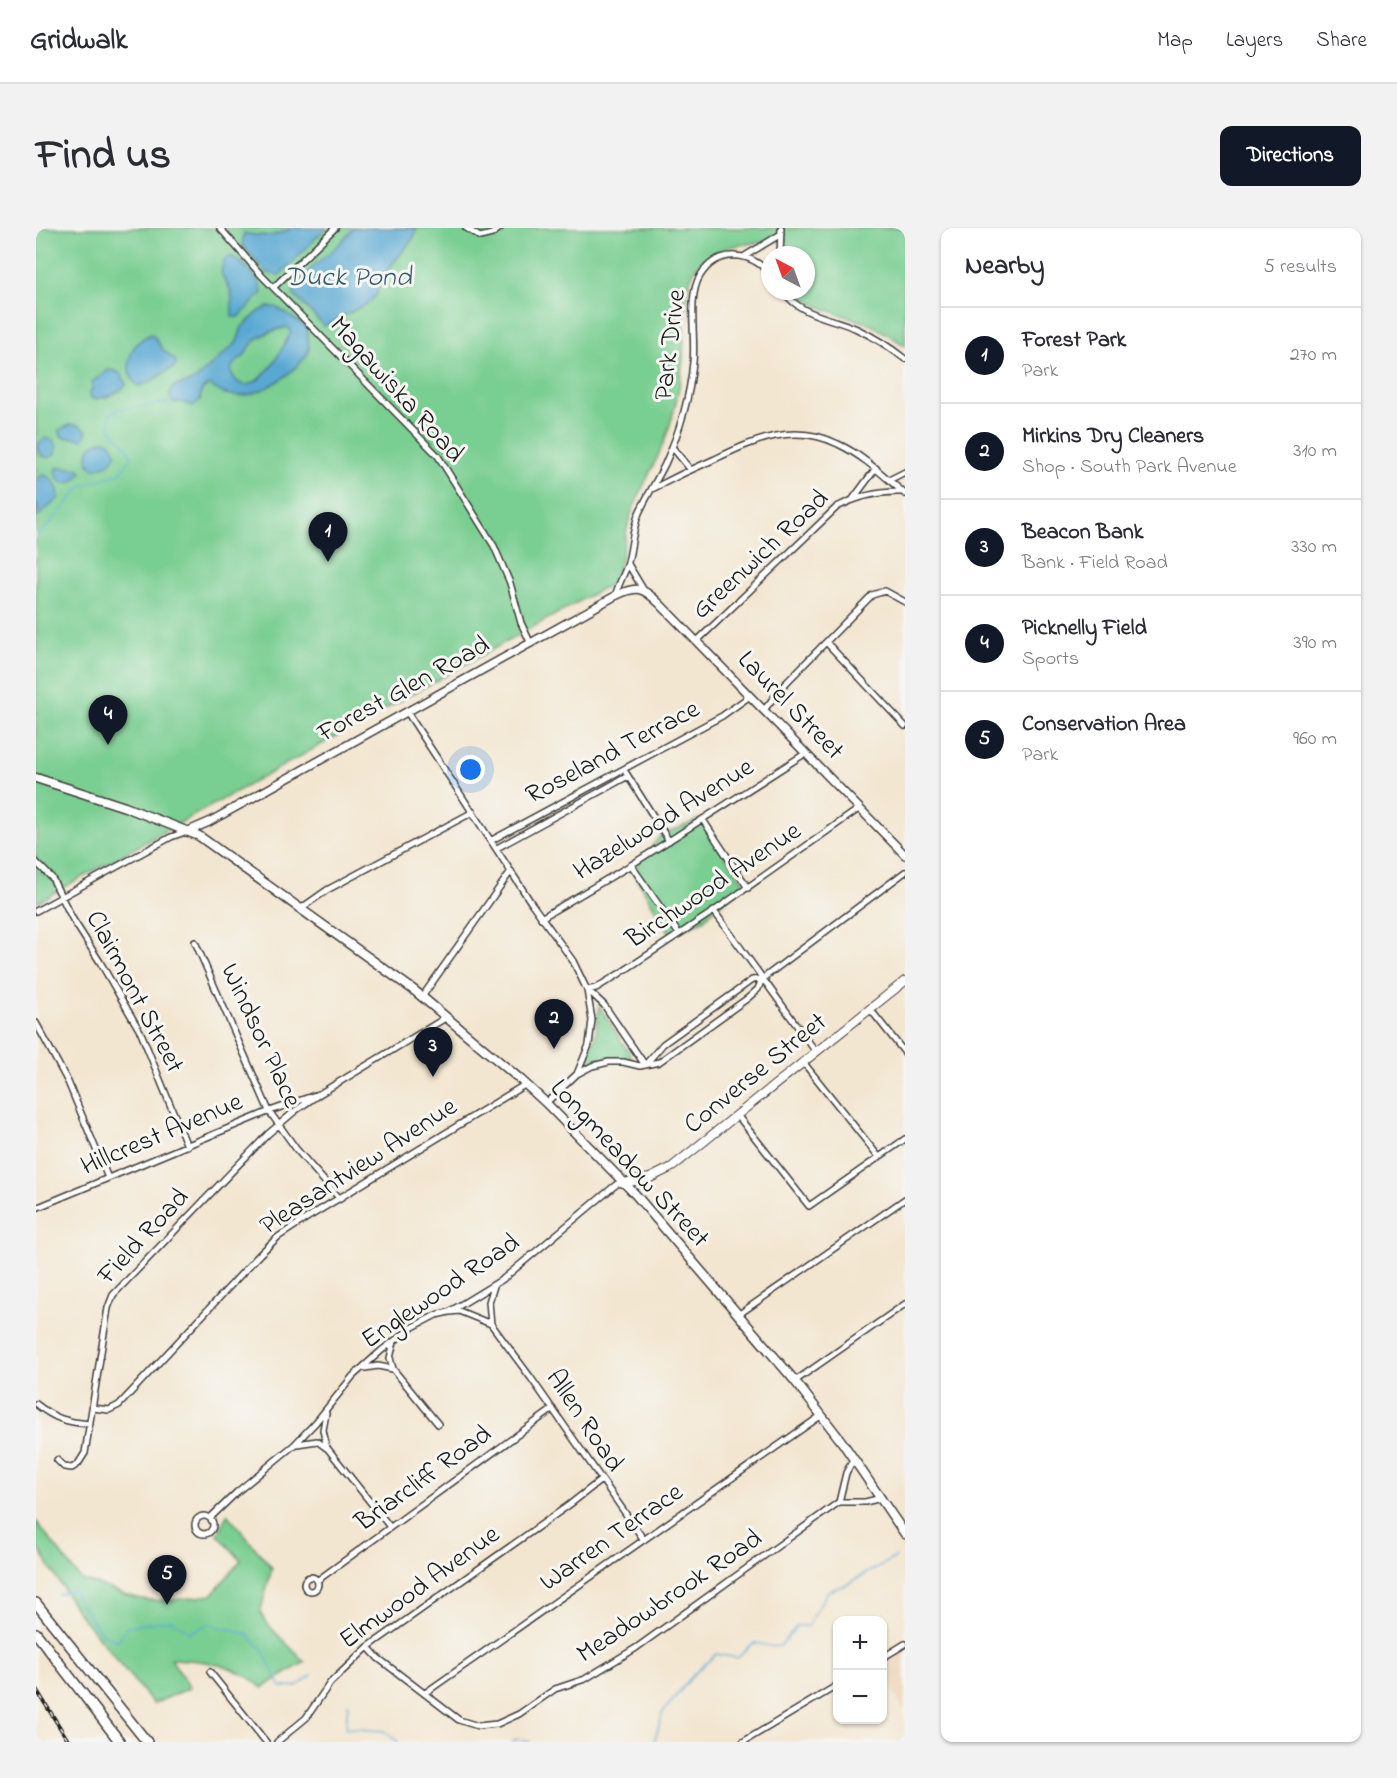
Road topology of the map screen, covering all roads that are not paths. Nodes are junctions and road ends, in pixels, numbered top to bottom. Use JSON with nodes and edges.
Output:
{"nodes":[{"id":1,"x":220,"y":228,"type":"edge"},
{"id":2,"x":335,"y":228,"type":"edge"},
{"id":3,"x":466,"y":228,"type":"edge"},
{"id":4,"x":500,"y":228,"type":"edge"},
{"id":5,"x":781,"y":231,"type":"edge"},
{"id":6,"x":780,"y":246,"type":"edge"},
{"id":7,"x":745,"y":256,"type":"junction"},
{"id":8,"x":761,"y":266,"type":"edge"},
{"id":9,"x":274,"y":288,"type":"junction"},
{"id":10,"x":791,"y":300,"type":"edge"},
{"id":11,"x":905,"y":359,"type":"edge"},
{"id":12,"x":672,"y":447,"type":"junction"},
{"id":13,"x":876,"y":468,"type":"junction"},
{"id":14,"x":690,"y":470,"type":"junction"},
{"id":15,"x":905,"y":472,"type":"edge"},
{"id":16,"x":889,"y":480,"type":"junction"},
{"id":17,"x":652,"y":489,"type":"junction"},
{"id":18,"x":904,"y":493,"type":"edge"},
{"id":19,"x":853,"y":500,"type":"junction"},
{"id":20,"x":627,"y":564,"type":"junction"},
{"id":21,"x":643,"y":589,"type":"junction"},
{"id":22,"x":615,"y":596,"type":"junction"},
{"id":23,"x":905,"y":602,"type":"edge"},
{"id":24,"x":697,"y":641,"type":"junction"},
{"id":25,"x":826,"y":642,"type":"junction"},
{"id":26,"x":531,"y":644,"type":"junction"},
{"id":27,"x":750,"y":696,"type":"junction"},
{"id":28,"x":764,"y":710,"type":"junction"},
{"id":29,"x":407,"y":712,"type":"junction"},
{"id":30,"x":905,"y":726,"type":"edge"},
{"id":31,"x":806,"y":753,"type":"junction"},
{"id":32,"x":623,"y":770,"type":"junction"},
{"id":33,"x":628,"y":776,"type":"junction"},
{"id":34,"x":36,"y":778,"type":"edge"},
{"id":35,"x":860,"y":808,"type":"junction"},
{"id":36,"x":473,"y":812,"type":"junction"},
{"id":37,"x":703,"y":820,"type":"junction"},
{"id":38,"x":186,"y":832,"type":"junction"},
{"id":39,"x":492,"y":840,"type":"junction"},
{"id":40,"x":669,"y":841,"type":"junction"},
{"id":41,"x":496,"y":848,"type":"junction"},
{"id":42,"x":904,"y":851,"type":"edge"},
{"id":43,"x":36,"y":862,"type":"edge"},
{"id":44,"x":631,"y":865,"type":"junction"},
{"id":45,"x":511,"y":871,"type":"junction"},
{"id":46,"x":905,"y":872,"type":"edge"},
{"id":47,"x":748,"y":888,"type":"junction"},
{"id":48,"x":61,"y":897,"type":"junction"},
{"id":49,"x":300,"y":909,"type":"junction"},
{"id":50,"x":36,"y":911,"type":"edge"},
{"id":51,"x":714,"y":911,"type":"junction"},
{"id":52,"x":541,"y":918,"type":"junction"},
{"id":53,"x":679,"y":934,"type":"junction"},
{"id":54,"x":195,"y":942,"type":"dead end"},
{"id":55,"x":762,"y":979,"type":"junction"},
{"id":56,"x":905,"y":981,"type":"edge"},
{"id":57,"x":587,"y":990,"type":"junction"},
{"id":58,"x":422,"y":997,"type":"junction"},
{"id":59,"x":870,"y":1009,"type":"junction"},
{"id":60,"x":447,"y":1017,"type":"junction"},
{"id":61,"x":36,"y":1023,"type":"edge"},
{"id":62,"x":816,"y":1052,"type":"junction"},
{"id":63,"x":905,"y":1053,"type":"edge"},
{"id":64,"x":803,"y":1062,"type":"junction"},
{"id":65,"x":645,"y":1065,"type":"junction"},
{"id":66,"x":577,"y":1074,"type":"junction"},
{"id":67,"x":526,"y":1084,"type":"junction"},
{"id":68,"x":321,"y":1094,"type":"junction"},
{"id":69,"x":546,"y":1103,"type":"junction"},
{"id":70,"x":270,"y":1111,"type":"junction"},
{"id":71,"x":737,"y":1115,"type":"junction"},
{"id":72,"x":279,"y":1125,"type":"junction"},
{"id":73,"x":905,"y":1139,"type":"edge"},
{"id":74,"x":187,"y":1146,"type":"junction"},
{"id":75,"x":879,"y":1157,"type":"junction"},
{"id":76,"x":108,"y":1178,"type":"junction"},
{"id":77,"x":624,"y":1183,"type":"junction"},
{"id":78,"x":340,"y":1198,"type":"junction"},
{"id":79,"x":905,"y":1199,"type":"edge"},
{"id":80,"x":36,"y":1208,"type":"edge"},
{"id":81,"x":494,"y":1286,"type":"junction"},
{"id":82,"x":905,"y":1304,"type":"edge"},
{"id":83,"x":449,"y":1312,"type":"junction"},
{"id":84,"x":738,"y":1315,"type":"junction"},
{"id":85,"x":491,"y":1324,"type":"junction"},
{"id":86,"x":394,"y":1340,"type":"junction"},
{"id":87,"x":361,"y":1369,"type":"junction"},
{"id":88,"x":393,"y":1369,"type":"junction"},
{"id":89,"x":795,"y":1381,"type":"junction"},
{"id":90,"x":36,"y":1404,"type":"edge"},
{"id":91,"x":328,"y":1406,"type":"junction"},
{"id":92,"x":93,"y":1407,"type":"junction"},
{"id":93,"x":553,"y":1409,"type":"junction"},
{"id":94,"x":822,"y":1415,"type":"junction"},
{"id":95,"x":90,"y":1424,"type":"junction"},
{"id":96,"x":438,"y":1424,"type":"dead end"},
{"id":97,"x":294,"y":1445,"type":"junction"},
{"id":98,"x":328,"y":1449,"type":"junction"},
{"id":99,"x":854,"y":1458,"type":"junction"},
{"id":100,"x":57,"y":1460,"type":"dead end"},
{"id":101,"x":601,"y":1480,"type":"junction"},
{"id":102,"x":882,"y":1498,"type":"junction"},
{"id":103,"x":839,"y":1502,"type":"junction"},
{"id":104,"x":210,"y":1518,"type":"dead end"},
{"id":105,"x":390,"y":1527,"type":"junction"},
{"id":106,"x":905,"y":1534,"type":"edge"},
{"id":107,"x":644,"y":1540,"type":"junction"},
{"id":108,"x":318,"y":1580,"type":"dead end"},
{"id":109,"x":36,"y":1603,"type":"edge"},
{"id":110,"x":36,"y":1633,"type":"edge"},
{"id":111,"x":905,"y":1644,"type":"edge"},
{"id":112,"x":368,"y":1647,"type":"junction"},
{"id":113,"x":887,"y":1655,"type":"edge"},
{"id":114,"x":210,"y":1672,"type":"dead end"},
{"id":115,"x":833,"y":1687,"type":"edge"},
{"id":116,"x":425,"y":1693,"type":"junction"},
{"id":117,"x":120,"y":1742,"type":"edge"},
{"id":118,"x":147,"y":1742,"type":"edge"},
{"id":119,"x":266,"y":1742,"type":"edge"},
{"id":120,"x":277,"y":1742,"type":"edge"},
{"id":121,"x":743,"y":1742,"type":"edge"}],
"edges":[{"from":1,"to":9,"type":"street","name":"Magawiska Road"},
{"from":2,"to":9,"type":"street"},
{"from":3,"to":4,"type":"street"},
{"from":5,"to":6,"type":"street"},
{"from":5,"to":7,"type":"street"},
{"from":7,"to":8,"type":"street"},
{"from":7,"to":12,"type":"street","name":"Park Drive"},
{"from":9,"to":26,"type":"street","name":"Magawiska Road"},
{"from":10,"to":11,"type":"street"},
{"from":12,"to":14,"type":"street"},
{"from":12,"to":17,"type":"street","name":"Park Drive"},
{"from":13,"to":14,"type":"street"},
{"from":13,"to":16,"type":"street"},
{"from":13,"to":19,"type":"street","name":"Greenwich Road"},
{"from":14,"to":17,"type":"street"},
{"from":15,"to":16,"type":"street"},
{"from":16,"to":18,"type":"street"},
{"from":17,"to":20,"type":"street","name":"Park Drive"},
{"from":18,"to":19,"type":"street","name":"Greenwich Road"},
{"from":19,"to":24,"type":"street","name":"Greenwich Road"},
{"from":20,"to":21,"type":"street"},
{"from":20,"to":22,"type":"street","name":"Park Drive"},
{"from":21,"to":22,"type":"street","name":"Forest Glen Road"},
{"from":21,"to":24,"type":"street","name":"Laurel Street"},
{"from":22,"to":26,"type":"street","name":"Forest Glen Road"},
{"from":23,"to":25,"type":"street"},
{"from":24,"to":27,"type":"street","name":"Laurel Street"},
{"from":25,"to":28,"type":"street"},
{"from":25,"to":30,"type":"street"},
{"from":26,"to":29,"type":"street","name":"Forest Glen Road"},
{"from":27,"to":28,"type":"street","name":"Laurel Street"},
{"from":27,"to":32,"type":"street","name":"Roseland Terrace"},
{"from":28,"to":31,"type":"street","name":"Laurel Street"},
{"from":29,"to":36,"type":"street"},
{"from":29,"to":38,"type":"street","name":"Forest Glen Road"},
{"from":31,"to":35,"type":"street","name":"Laurel Street"},
{"from":31,"to":37,"type":"street","name":"Hazelwood Avenue"},
{"from":32,"to":33,"type":"street"},
{"from":32,"to":39,"type":"street","name":"Roseland Terrace"},
{"from":33,"to":40,"type":"street"},
{"from":33,"to":41,"type":"street"},
{"from":34,"to":38,"type":"main road","name":"Longmeadow Street"},
{"from":35,"to":42,"type":"street","name":"Laurel Street"},
{"from":35,"to":47,"type":"street","name":"Birchwood Avenue"},
{"from":36,"to":39,"type":"street"},
{"from":36,"to":49,"type":"street"},
{"from":37,"to":40,"type":"street","name":"Hazelwood Avenue"},
{"from":37,"to":47,"type":"street"},
{"from":38,"to":48,"type":"street"},
{"from":38,"to":49,"type":"main road","name":"Longmeadow Street"},
{"from":39,"to":41,"type":"street"},
{"from":40,"to":44,"type":"street","name":"Hazelwood Avenue"},
{"from":41,"to":45,"type":"street"},
{"from":43,"to":48,"type":"street","name":"Clairmont Street"},
{"from":44,"to":52,"type":"street","name":"Hazelwood Avenue"},
{"from":44,"to":53,"type":"street"},
{"from":45,"to":52,"type":"street"},
{"from":45,"to":58,"type":"street"},
{"from":46,"to":55,"type":"street"},
{"from":47,"to":51,"type":"street","name":"Birchwood Avenue"},
{"from":48,"to":50,"type":"street"},
{"from":48,"to":74,"type":"street","name":"Clairmont Street"},
{"from":49,"to":58,"type":"main road","name":"Longmeadow Street"},
{"from":51,"to":53,"type":"street","name":"Birchwood Avenue"},
{"from":51,"to":55,"type":"street"},
{"from":52,"to":57,"type":"street"},
{"from":53,"to":57,"type":"street","name":"Birchwood Avenue"},
{"from":54,"to":70,"type":"street","name":"Windsor Place"},
{"from":55,"to":62,"type":"street"},
{"from":55,"to":65,"type":"street"},
{"from":55,"to":65,"type":"street"},
{"from":56,"to":59,"type":"main road","name":"Converse Street"},
{"from":57,"to":65,"type":"street"},
{"from":57,"to":66,"type":"street"},
{"from":58,"to":60,"type":"main road","name":"Longmeadow Street"},
{"from":59,"to":62,"type":"main road","name":"Converse Street"},
{"from":59,"to":63,"type":"street"},
{"from":60,"to":67,"type":"main road","name":"Longmeadow Street"},
{"from":60,"to":68,"type":"street","name":"Field Road"},
{"from":61,"to":76,"type":"street"},
{"from":62,"to":64,"type":"main road","name":"Converse Street"},
{"from":64,"to":71,"type":"main road","name":"Converse Street"},
{"from":64,"to":75,"type":"street"},
{"from":65,"to":66,"type":"street"},
{"from":66,"to":69,"type":"street"},
{"from":67,"to":69,"type":"main road","name":"Longmeadow Street"},
{"from":67,"to":78,"type":"street","name":"Pleasantview Avenue"},
{"from":68,"to":70,"type":"street","name":"Field Road"},
{"from":68,"to":72,"type":"street","name":"Field Road"},
{"from":69,"to":77,"type":"main road","name":"Longmeadow Street"},
{"from":70,"to":72,"type":"street","name":"Windsor Place"},
{"from":70,"to":74,"type":"street","name":"Hillcrest Avenue"},
{"from":71,"to":75,"type":"street"},
{"from":71,"to":77,"type":"main road","name":"Converse Street"},
{"from":72,"to":78,"type":"street","name":"Windsor Place"},
{"from":72,"to":92,"type":"street","name":"Field Road"},
{"from":73,"to":75,"type":"street"},
{"from":74,"to":76,"type":"street","name":"Hillcrest Avenue"},
{"from":76,"to":80,"type":"street","name":"Hillcrest Avenue"},
{"from":77,"to":81,"type":"street","name":"Englewood Road"},
{"from":77,"to":84,"type":"main road","name":"Longmeadow Street"},
{"from":78,"to":92,"type":"street","name":"Pleasantview Avenue"},
{"from":79,"to":84,"type":"street"},
{"from":81,"to":83,"type":"street","name":"Englewood Road"},
{"from":81,"to":85,"type":"street"},
{"from":82,"to":89,"type":"street"},
{"from":83,"to":85,"type":"street"},
{"from":83,"to":86,"type":"street","name":"Englewood Road"},
{"from":84,"to":89,"type":"main road","name":"Longmeadow Street"},
{"from":85,"to":93,"type":"street","name":"Allen Road"},
{"from":86,"to":87,"type":"street","name":"Englewood Road"},
{"from":86,"to":88,"type":"street"},
{"from":87,"to":88,"type":"street"},
{"from":87,"to":91,"type":"street","name":"Englewood Road"},
{"from":88,"to":96,"type":"street"},
{"from":89,"to":94,"type":"main road","name":"Longmeadow Street"},
{"from":90,"to":95,"type":"street"},
{"from":91,"to":97,"type":"street","name":"Englewood Road"},
{"from":91,"to":98,"type":"street"},
{"from":92,"to":95,"type":"street","name":"Field Road"},
{"from":93,"to":101,"type":"street","name":"Allen Road"},
{"from":93,"to":105,"type":"street","name":"Briarcliff Road"},
{"from":94,"to":99,"type":"main road","name":"Longmeadow Street"},
{"from":94,"to":107,"type":"street","name":"Warren Terrace"},
{"from":95,"to":100,"type":"street","name":"Field Road"},
{"from":97,"to":98,"type":"street"},
{"from":97,"to":104,"type":"street","name":"Englewood Road"},
{"from":98,"to":105,"type":"street"},
{"from":99,"to":102,"type":"main road","name":"Longmeadow Street"},
{"from":99,"to":103,"type":"street"},
{"from":101,"to":107,"type":"street","name":"Allen Road"},
{"from":101,"to":112,"type":"street","name":"Elmwood Avenue"},
{"from":102,"to":103,"type":"street"},
{"from":102,"to":106,"type":"main road","name":"Longmeadow Street"},
{"from":103,"to":116,"type":"street","name":"Meadowbrook Road"},
{"from":105,"to":108,"type":"street","name":"Briarcliff Road"},
{"from":107,"to":116,"type":"street","name":"Warren Terrace"},
{"from":109,"to":118,"type":"highway"},
{"from":110,"to":117,"type":"highway"},
{"from":111,"to":113,"type":"street"},
{"from":112,"to":116,"type":"street","name":"Meadowbrook Road"},
{"from":112,"to":120,"type":"street","name":"Elmwood Avenue"},
{"from":114,"to":119,"type":"street"},
{"from":115,"to":121,"type":"street"}]}
